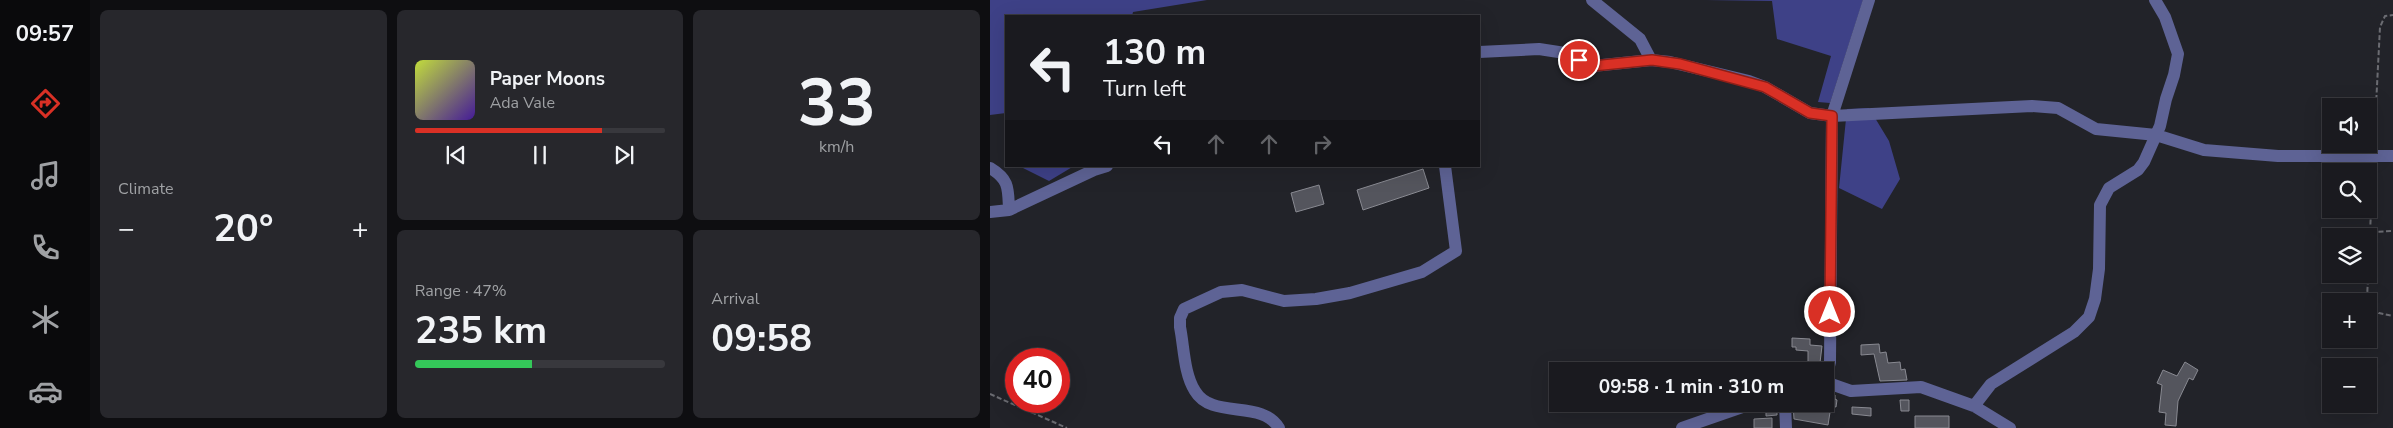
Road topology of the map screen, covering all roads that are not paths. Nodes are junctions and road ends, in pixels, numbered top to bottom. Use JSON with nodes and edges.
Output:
{"nodes":[{"id":1,"x":1592,"y":0,"type":"edge"},
{"id":2,"x":1869,"y":0,"type":"edge"},
{"id":3,"x":2155,"y":0,"type":"edge"},
{"id":4,"x":1480,"y":52,"type":"edge"},
{"id":5,"x":1652,"y":60,"type":"junction"},
{"id":6,"x":1832,"y":116,"type":"junction"},
{"id":7,"x":2156,"y":135,"type":"junction"},
{"id":8,"x":2393,"y":156,"type":"edge"},
{"id":9,"x":1104,"y":167,"type":"edge"},
{"id":10,"x":1445,"y":167,"type":"edge"},
{"id":11,"x":990,"y":168,"type":"edge"},
{"id":12,"x":1008,"y":210,"type":"junction"},
{"id":13,"x":990,"y":212,"type":"edge"},
{"id":14,"x":1830,"y":362,"type":"edge"},
{"id":15,"x":1834,"y":385,"type":"edge"},
{"id":16,"x":1974,"y":406,"type":"junction"},
{"id":17,"x":1729,"y":412,"type":"edge"},
{"id":18,"x":1785,"y":412,"type":"edge"},
{"id":19,"x":1279,"y":428,"type":"edge"},
{"id":20,"x":1682,"y":428,"type":"edge"},
{"id":21,"x":1786,"y":428,"type":"edge"},
{"id":22,"x":2010,"y":428,"type":"edge"}],
"edges":[{"from":1,"to":5,"type":"street"},
{"from":2,"to":6,"type":"street"},
{"from":3,"to":7,"type":"street"},
{"from":4,"to":5,"type":"street"},
{"from":5,"to":6,"type":"street"},
{"from":6,"to":7,"type":"street"},
{"from":6,"to":14,"type":"street"},
{"from":7,"to":8,"type":"street"},
{"from":7,"to":16,"type":"street"},
{"from":9,"to":12,"type":"street"},
{"from":10,"to":19,"type":"street"},
{"from":11,"to":12,"type":"street"},
{"from":12,"to":13,"type":"street"},
{"from":15,"to":16,"type":"street"},
{"from":16,"to":22,"type":"street"},
{"from":17,"to":20,"type":"street"},
{"from":18,"to":21,"type":"street"}]}
